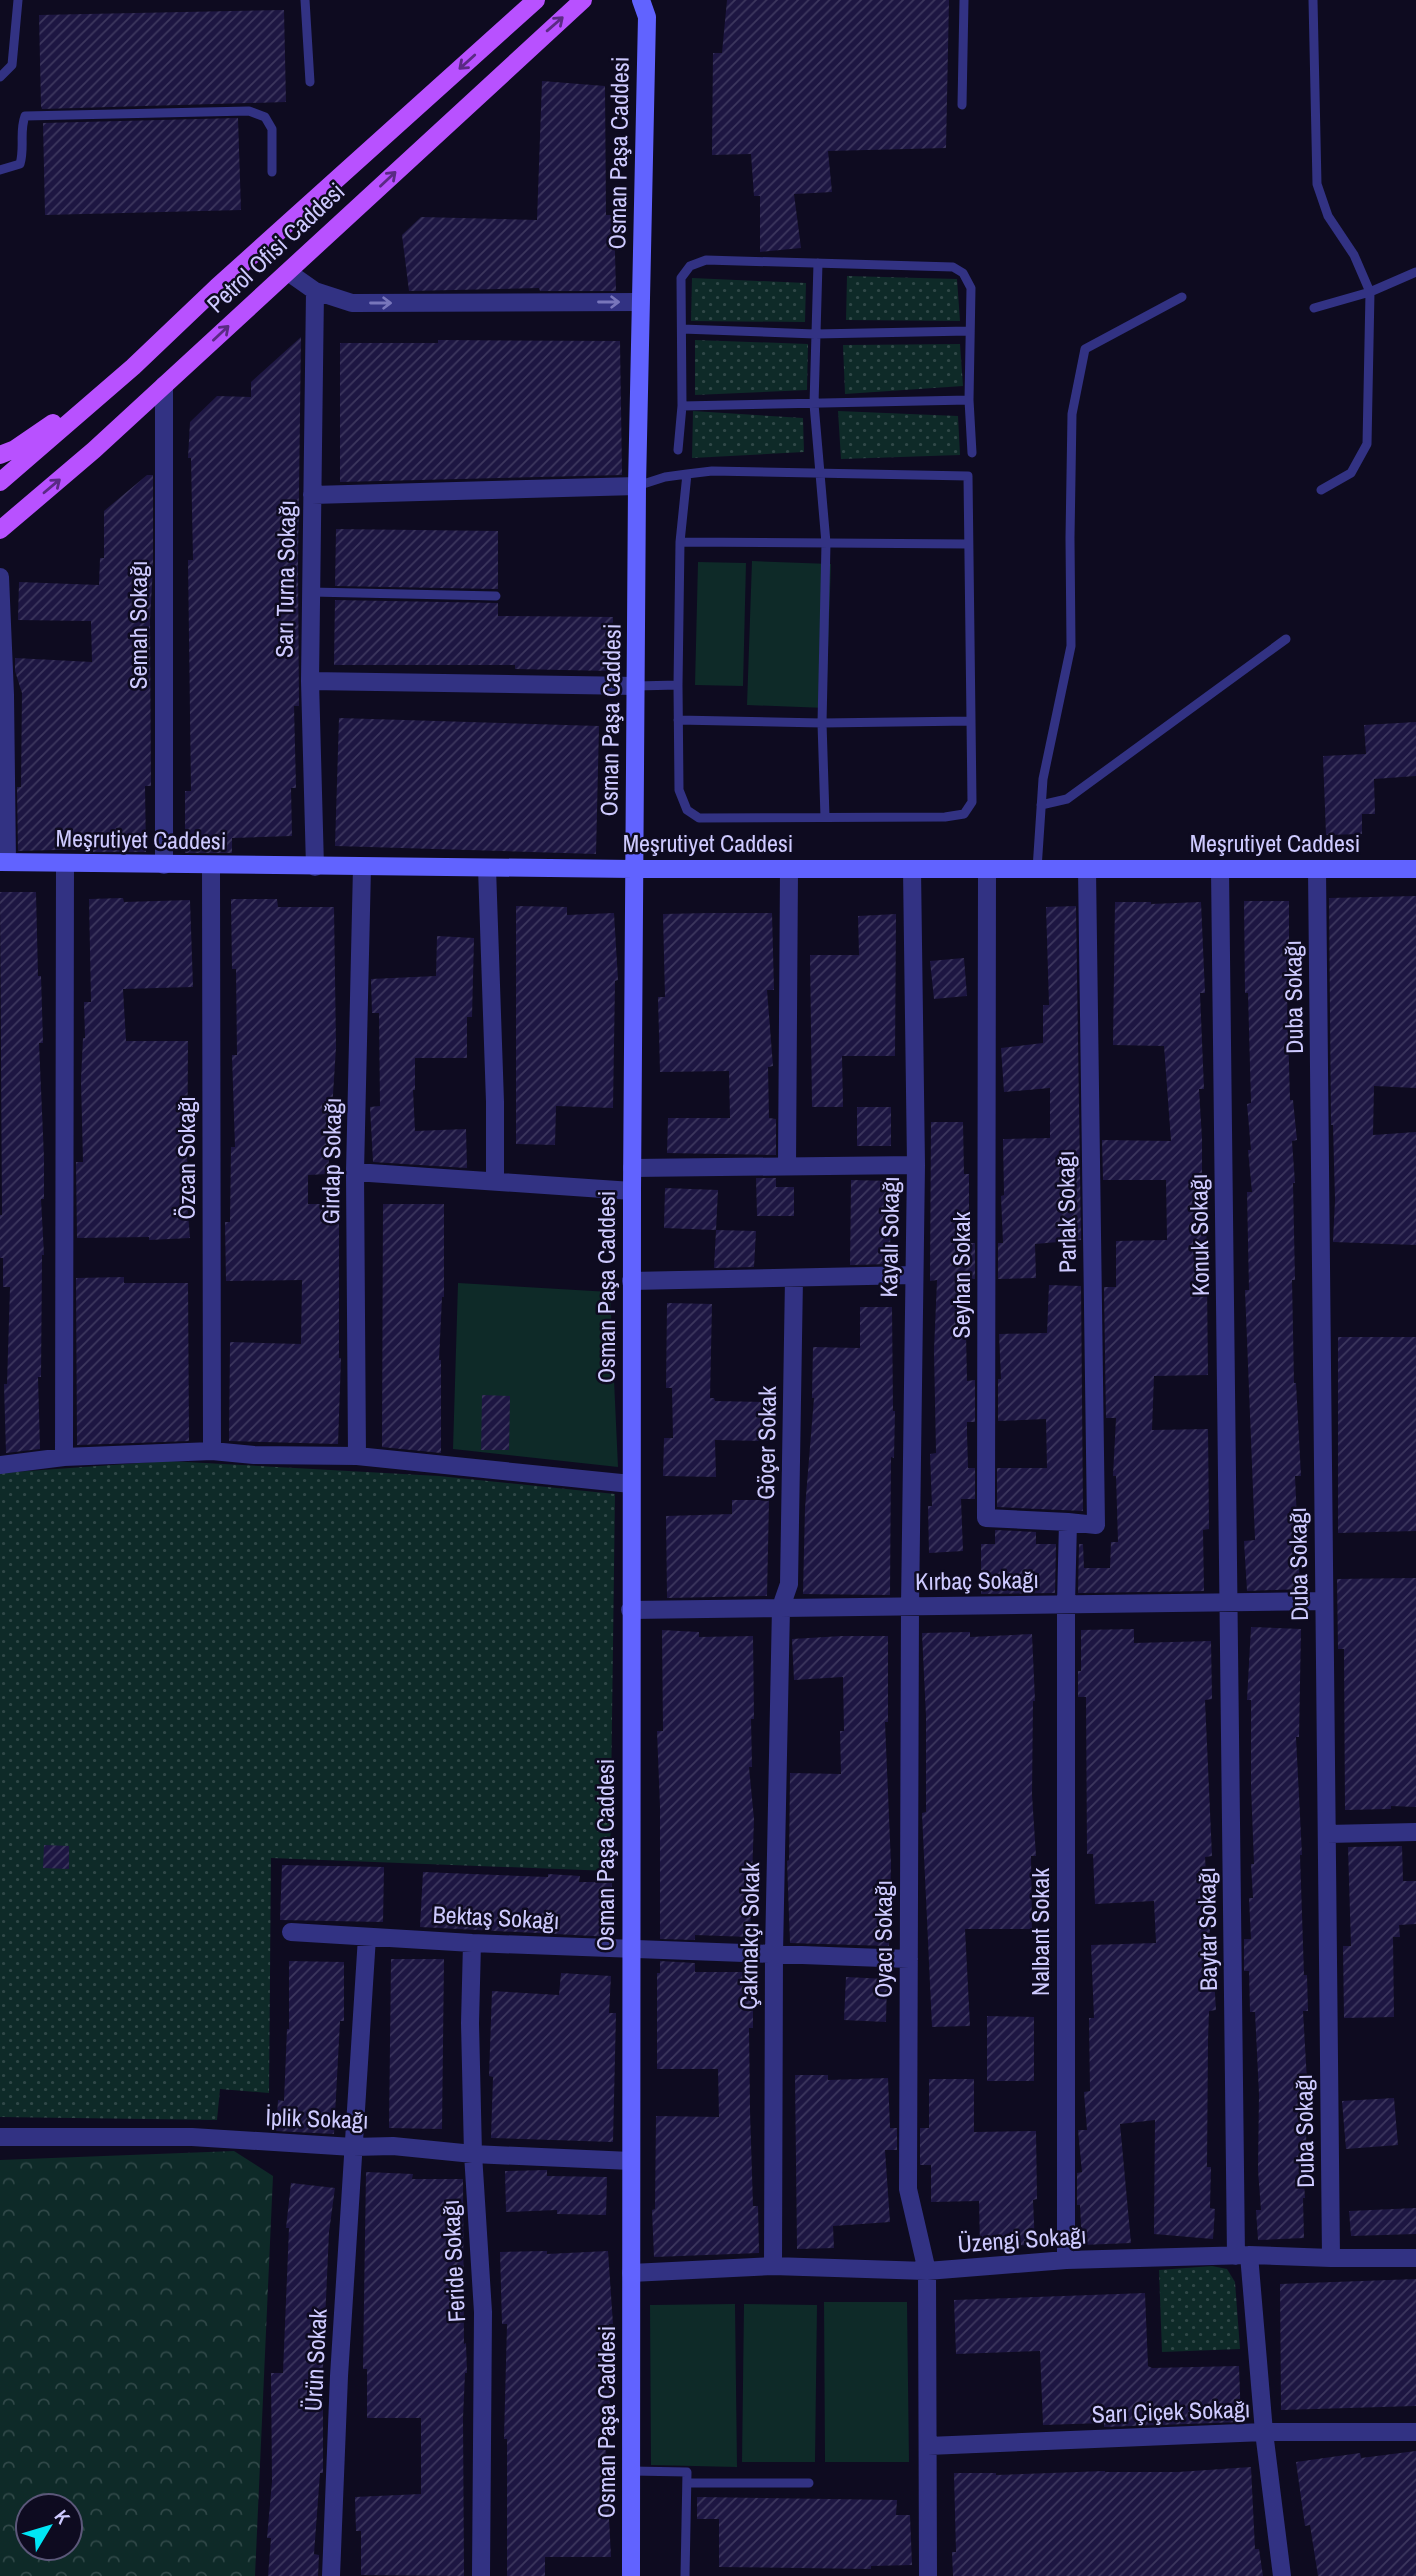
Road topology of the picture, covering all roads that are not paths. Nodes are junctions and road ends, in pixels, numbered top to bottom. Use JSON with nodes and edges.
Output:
{"nodes":[{"id":1,"x":18,"y":0,"type":"edge"},
{"id":2,"x":305,"y":0,"type":"edge"},
{"id":3,"x":527,"y":0,"type":"edge"},
{"id":4,"x":536,"y":0,"type":"edge"},
{"id":5,"x":583,"y":0,"type":"edge"},
{"id":6,"x":641,"y":0,"type":"edge"},
{"id":7,"x":964,"y":0,"type":"edge"},
{"id":8,"x":1313,"y":0,"type":"edge"},
{"id":9,"x":510,"y":23,"type":"junction"},
{"id":10,"x":0,"y":77,"type":"edge"},
{"id":11,"x":310,"y":82,"type":"dead end"},
{"id":12,"x":962,"y":105,"type":"dead end"},
{"id":13,"x":0,"y":170,"type":"edge"},
{"id":14,"x":272,"y":172,"type":"dead end"},
{"id":15,"x":818,"y":263,"type":"junction"},
{"id":16,"x":288,"y":272,"type":"junction"},
{"id":17,"x":1416,"y":272,"type":"edge"},
{"id":18,"x":315,"y":291,"type":"junction"},
{"id":19,"x":1370,"y":292,"type":"junction"},
{"id":20,"x":1182,"y":297,"type":"dead end"},
{"id":21,"x":640,"y":302,"type":"junction"},
{"id":22,"x":1314,"y":308,"type":"dead end"},
{"id":23,"x":682,"y":329,"type":"junction"},
{"id":24,"x":969,"y":331,"type":"junction"},
{"id":25,"x":815,"y":334,"type":"junction"},
{"id":26,"x":133,"y":367,"type":"junction"},
{"id":27,"x":164,"y":385,"type":"junction"},
{"id":28,"x":969,"y":400,"type":"junction"},
{"id":29,"x":814,"y":404,"type":"junction"},
{"id":30,"x":682,"y":405,"type":"junction"},
{"id":31,"x":678,"y":450,"type":"dead end"},
{"id":32,"x":972,"y":453,"type":"dead end"},
{"id":33,"x":0,"y":455,"type":"edge"},
{"id":34,"x":687,"y":474,"type":"junction"},
{"id":35,"x":822,"y":474,"type":"junction"},
{"id":36,"x":0,"y":482,"type":"edge"},
{"id":37,"x":637,"y":486,"type":"junction"},
{"id":38,"x":1321,"y":490,"type":"dead end"},
{"id":39,"x":312,"y":495,"type":"junction"},
{"id":40,"x":0,"y":530,"type":"edge"},
{"id":41,"x":680,"y":542,"type":"junction"},
{"id":42,"x":826,"y":543,"type":"junction"},
{"id":43,"x":968,"y":544,"type":"junction"},
{"id":44,"x":0,"y":577,"type":"edge"},
{"id":45,"x":311,"y":592,"type":"junction"},
{"id":46,"x":496,"y":596,"type":"dead end"},
{"id":47,"x":1286,"y":639,"type":"dead end"},
{"id":48,"x":310,"y":681,"type":"junction"},
{"id":49,"x":678,"y":685,"type":"junction"},
{"id":50,"x":636,"y":686,"type":"junction"},
{"id":51,"x":678,"y":720,"type":"junction"},
{"id":52,"x":971,"y":721,"type":"junction"},
{"id":53,"x":822,"y":723,"type":"junction"},
{"id":54,"x":1041,"y":805,"type":"junction"},
{"id":55,"x":825,"y":817,"type":"junction"},
{"id":56,"x":3,"y":862,"type":"edge"},
{"id":57,"x":65,"y":863,"type":"junction"},
{"id":58,"x":164,"y":865,"type":"junction"},
{"id":59,"x":211,"y":866,"type":"junction"},
{"id":60,"x":315,"y":867,"type":"junction"},
{"id":61,"x":362,"y":867,"type":"junction"},
{"id":62,"x":487,"y":868,"type":"junction"},
{"id":63,"x":634,"y":869,"type":"junction"},
{"id":64,"x":789,"y":869,"type":"junction"},
{"id":65,"x":912,"y":869,"type":"junction"},
{"id":66,"x":987,"y":869,"type":"junction"},
{"id":67,"x":1037,"y":869,"type":"junction"},
{"id":68,"x":1087,"y":869,"type":"junction"},
{"id":69,"x":1220,"y":869,"type":"junction"},
{"id":70,"x":1317,"y":869,"type":"junction"},
{"id":71,"x":1416,"y":869,"type":"edge"},
{"id":72,"x":916,"y":1165,"type":"junction"},
{"id":73,"x":787,"y":1166,"type":"junction"},
{"id":74,"x":632,"y":1168,"type":"junction"},
{"id":75,"x":355,"y":1172,"type":"junction"},
{"id":76,"x":495,"y":1182,"type":"junction"},
{"id":77,"x":632,"y":1191,"type":"junction"},
{"id":78,"x":914,"y":1275,"type":"junction"},
{"id":79,"x":794,"y":1278,"type":"junction"},
{"id":80,"x":631,"y":1281,"type":"junction"},
{"id":81,"x":212,"y":1451,"type":"junction"},
{"id":82,"x":357,"y":1456,"type":"junction"},
{"id":83,"x":64,"y":1457,"type":"junction"},
{"id":84,"x":0,"y":1465,"type":"edge"},
{"id":85,"x":631,"y":1484,"type":"junction"},
{"id":86,"x":1068,"y":1522,"type":"junction"},
{"id":87,"x":1229,"y":1601,"type":"junction"},
{"id":88,"x":1324,"y":1601,"type":"junction"},
{"id":89,"x":1066,"y":1604,"type":"junction"},
{"id":90,"x":781,"y":1606,"type":"junction"},
{"id":91,"x":910,"y":1606,"type":"junction"},
{"id":92,"x":630,"y":1610,"type":"junction"},
{"id":93,"x":1416,"y":1832,"type":"edge"},
{"id":94,"x":1327,"y":1834,"type":"junction"},
{"id":95,"x":290,"y":1932,"type":"dead end"},
{"id":96,"x":367,"y":1937,"type":"junction"},
{"id":97,"x":472,"y":1943,"type":"junction"},
{"id":98,"x":631,"y":1948,"type":"junction"},
{"id":99,"x":774,"y":1954,"type":"junction"},
{"id":100,"x":909,"y":1959,"type":"junction"},
{"id":101,"x":0,"y":2137,"type":"edge"},
{"id":102,"x":353,"y":2147,"type":"junction"},
{"id":103,"x":473,"y":2154,"type":"junction"},
{"id":104,"x":631,"y":2161,"type":"junction"},
{"id":105,"x":1242,"y":2255,"type":"junction"},
{"id":106,"x":1331,"y":2258,"type":"junction"},
{"id":107,"x":1416,"y":2258,"type":"edge"},
{"id":108,"x":1066,"y":2260,"type":"junction"},
{"id":109,"x":773,"y":2266,"type":"junction"},
{"id":110,"x":927,"y":2271,"type":"junction"},
{"id":111,"x":631,"y":2273,"type":"junction"},
{"id":112,"x":1264,"y":2432,"type":"junction"},
{"id":113,"x":1416,"y":2432,"type":"edge"},
{"id":114,"x":928,"y":2446,"type":"junction"},
{"id":115,"x":632,"y":2471,"type":"junction"},
{"id":116,"x":687,"y":2483,"type":"junction"},
{"id":117,"x":809,"y":2483,"type":"dead end"},
{"id":118,"x":331,"y":2576,"type":"edge"},
{"id":119,"x":481,"y":2576,"type":"edge"},
{"id":120,"x":631,"y":2576,"type":"edge"},
{"id":121,"x":685,"y":2576,"type":"edge"},
{"id":122,"x":928,"y":2576,"type":"edge"},
{"id":123,"x":1282,"y":2576,"type":"edge"}],
"edges":[{"from":1,"to":10,"type":"lane"},
{"from":2,"to":11,"type":"lane"},
{"from":3,"to":9,"type":"main road"},
{"from":4,"to":9,"type":"main road","name":"Petrol Ofisi Caddesi"},
{"from":16,"to":5,"type":"main road","name":"Petrol Ofisi Caddesi","one_way":true},
{"from":6,"to":21,"type":"main road","name":"Osman Paşa Caddesi"},
{"from":7,"to":12,"type":"lane"},
{"from":8,"to":19,"type":"lane"},
{"from":9,"to":26,"type":"main road","name":"Petrol Ofisi Caddesi","one_way":true},
{"from":13,"to":14,"type":"lane"},
{"from":15,"to":23,"type":"lane"},
{"from":15,"to":24,"type":"lane"},
{"from":15,"to":25,"type":"lane"},
{"from":16,"to":18,"type":"street"},
{"from":27,"to":16,"type":"main road","name":"Petrol Ofisi Caddesi","one_way":true},
{"from":17,"to":19,"type":"lane"},
{"from":18,"to":21,"type":"street","one_way":true},
{"from":18,"to":39,"type":"street","name":"Sarı Turna Sokağı"},
{"from":19,"to":22,"type":"lane"},
{"from":19,"to":38,"type":"lane"},
{"from":20,"to":54,"type":"lane"},
{"from":21,"to":37,"type":"main road","name":"Osman Paşa Caddesi"},
{"from":23,"to":25,"type":"lane"},
{"from":23,"to":30,"type":"lane"},
{"from":24,"to":25,"type":"lane"},
{"from":24,"to":28,"type":"lane"},
{"from":25,"to":29,"type":"lane"},
{"from":26,"to":33,"type":"main road"},
{"from":26,"to":36,"type":"main road","name":"Petrol Ofisi Caddesi"},
{"from":40,"to":27,"type":"main road","name":"Petrol Ofisi Caddesi","one_way":true},
{"from":27,"to":58,"type":"street","name":"Semah Sokağı"},
{"from":28,"to":29,"type":"lane"},
{"from":28,"to":32,"type":"lane"},
{"from":29,"to":30,"type":"lane"},
{"from":29,"to":35,"type":"lane"},
{"from":30,"to":31,"type":"lane"},
{"from":34,"to":35,"type":"lane"},
{"from":34,"to":37,"type":"lane"},
{"from":34,"to":41,"type":"lane"},
{"from":35,"to":42,"type":"lane"},
{"from":35,"to":43,"type":"lane"},
{"from":37,"to":39,"type":"street"},
{"from":37,"to":50,"type":"main road","name":"Osman Paşa Caddesi"},
{"from":39,"to":45,"type":"street","name":"Sarı Turna Sokağı"},
{"from":41,"to":42,"type":"lane"},
{"from":41,"to":49,"type":"lane"},
{"from":42,"to":43,"type":"lane"},
{"from":42,"to":53,"type":"lane"},
{"from":43,"to":52,"type":"lane"},
{"from":44,"to":56,"type":"street"},
{"from":45,"to":46,"type":"lane"},
{"from":45,"to":48,"type":"street","name":"Sarı Turna Sokağı"},
{"from":47,"to":54,"type":"lane"},
{"from":48,"to":50,"type":"street"},
{"from":48,"to":60,"type":"street","name":"Sarı Turna Sokağı"},
{"from":49,"to":50,"type":"lane"},
{"from":49,"to":51,"type":"lane"},
{"from":50,"to":63,"type":"main road","name":"Osman Paşa Caddesi"},
{"from":51,"to":53,"type":"lane"},
{"from":51,"to":55,"type":"lane"},
{"from":52,"to":53,"type":"lane"},
{"from":52,"to":55,"type":"lane"},
{"from":53,"to":55,"type":"lane"},
{"from":54,"to":67,"type":"lane"},
{"from":56,"to":57,"type":"main road","name":"Meşrutiyet Caddesi"},
{"from":57,"to":58,"type":"main road","name":"Meşrutiyet Caddesi"},
{"from":57,"to":83,"type":"street"},
{"from":58,"to":59,"type":"main road","name":"Meşrutiyet Caddesi"},
{"from":59,"to":60,"type":"main road","name":"Meşrutiyet Caddesi"},
{"from":59,"to":81,"type":"street","name":"Özcan Sokağı"},
{"from":60,"to":61,"type":"main road","name":"Meşrutiyet Caddesi"},
{"from":61,"to":62,"type":"main road","name":"Meşrutiyet Caddesi"},
{"from":61,"to":75,"type":"street","name":"Girdap Sokağı"},
{"from":62,"to":63,"type":"main road","name":"Meşrutiyet Caddesi"},
{"from":62,"to":76,"type":"street"},
{"from":63,"to":64,"type":"main road","name":"Meşrutiyet Caddesi"},
{"from":63,"to":74,"type":"main road","name":"Osman Paşa Caddesi"},
{"from":64,"to":65,"type":"main road","name":"Meşrutiyet Caddesi"},
{"from":64,"to":73,"type":"street"},
{"from":65,"to":66,"type":"main road","name":"Meşrutiyet Caddesi"},
{"from":65,"to":72,"type":"street","name":"Kayalı Sokağı"},
{"from":66,"to":67,"type":"main road","name":"Meşrutiyet Caddesi"},
{"from":66,"to":86,"type":"street","name":"Seyhan Sokak"},
{"from":67,"to":68,"type":"main road","name":"Meşrutiyet Caddesi"},
{"from":68,"to":69,"type":"main road","name":"Meşrutiyet Caddesi"},
{"from":68,"to":86,"type":"street","name":"Parlak Sokağı"},
{"from":69,"to":70,"type":"main road","name":"Meşrutiyet Caddesi"},
{"from":69,"to":87,"type":"street","name":"Konuk Sokağı"},
{"from":70,"to":71,"type":"main road","name":"Meşrutiyet Caddesi"},
{"from":70,"to":88,"type":"street","name":"Duba Sokağı"},
{"from":72,"to":73,"type":"street"},
{"from":72,"to":78,"type":"street","name":"Kayalı Sokağı"},
{"from":73,"to":74,"type":"street"},
{"from":74,"to":77,"type":"main road","name":"Osman Paşa Caddesi"},
{"from":75,"to":76,"type":"street"},
{"from":75,"to":82,"type":"street","name":"Girdap Sokağı"},
{"from":76,"to":77,"type":"street"},
{"from":77,"to":80,"type":"main road","name":"Osman Paşa Caddesi"},
{"from":78,"to":79,"type":"street"},
{"from":78,"to":91,"type":"street","name":"Kayalı Sokağı"},
{"from":79,"to":80,"type":"street"},
{"from":79,"to":90,"type":"street","name":"Göçer Sokak"},
{"from":80,"to":85,"type":"main road","name":"Osman Paşa Caddesi"},
{"from":81,"to":82,"type":"street"},
{"from":81,"to":83,"type":"street"},
{"from":82,"to":85,"type":"street"},
{"from":83,"to":84,"type":"street"},
{"from":85,"to":92,"type":"main road","name":"Osman Paşa Caddesi"},
{"from":86,"to":89,"type":"street"},
{"from":87,"to":88,"type":"street","name":"Kırbaç Sokağı"},
{"from":87,"to":89,"type":"street","name":"Kırbaç Sokağı"},
{"from":87,"to":105,"type":"street","name":"Baytar Sokağı"},
{"from":88,"to":94,"type":"street","name":"Duba Sokağı"},
{"from":89,"to":91,"type":"street","name":"Kırbaç Sokağı"},
{"from":89,"to":108,"type":"street","name":"Nalbant Sokak"},
{"from":90,"to":91,"type":"street","name":"Kırbaç Sokağı"},
{"from":90,"to":92,"type":"street","name":"Kırbaç Sokağı"},
{"from":90,"to":99,"type":"street","name":"Çakmakçı Sokak"},
{"from":91,"to":100,"type":"street","name":"Oyacı Sokağı"},
{"from":92,"to":98,"type":"main road","name":"Osman Paşa Caddesi"},
{"from":93,"to":94,"type":"street"},
{"from":94,"to":106,"type":"street","name":"Duba Sokağı"},
{"from":95,"to":96,"type":"street","name":"Bektaş Sokağı"},
{"from":96,"to":97,"type":"street","name":"Bektaş Sokağı"},
{"from":96,"to":102,"type":"street","name":"Ürün Sokak"},
{"from":97,"to":98,"type":"street","name":"Bektaş Sokağı"},
{"from":97,"to":103,"type":"street","name":"Feride Sokağı"},
{"from":98,"to":99,"type":"street","name":"Bektaş Sokağı"},
{"from":98,"to":104,"type":"main road","name":"Osman Paşa Caddesi"},
{"from":99,"to":100,"type":"street","name":"Bektaş Sokağı"},
{"from":99,"to":109,"type":"street","name":"Çakmakçı Sokak"},
{"from":100,"to":110,"type":"street","name":"Oyacı Sokağı"},
{"from":101,"to":102,"type":"street","name":"İplik Sokağı"},
{"from":102,"to":103,"type":"street","name":"İplik Sokağı"},
{"from":102,"to":118,"type":"street","name":"Ürün Sokak"},
{"from":103,"to":104,"type":"street","name":"İplik Sokağı"},
{"from":103,"to":119,"type":"street","name":"Feride Sokağı"},
{"from":104,"to":111,"type":"main road","name":"Osman Paşa Caddesi"},
{"from":105,"to":106,"type":"street","name":"Üzengi Sokağı"},
{"from":105,"to":108,"type":"street","name":"Üzengi Sokağı"},
{"from":105,"to":112,"type":"street","name":"Baytar Sokağı"},
{"from":106,"to":107,"type":"street","name":"Üzengi Sokağı"},
{"from":108,"to":110,"type":"street","name":"Üzengi Sokağı"},
{"from":109,"to":110,"type":"street","name":"Üzengi Sokağı"},
{"from":109,"to":111,"type":"street","name":"Üzengi Sokağı"},
{"from":110,"to":114,"type":"street","name":"Oyacı Sokağı"},
{"from":111,"to":115,"type":"main road","name":"Osman Paşa Caddesi"},
{"from":112,"to":113,"type":"street","name":"Sarı Çiçek Sokağı"},
{"from":112,"to":114,"type":"street","name":"Sarı Çiçek Sokağı"},
{"from":112,"to":123,"type":"street","name":"Baytar Sokağı"},
{"from":114,"to":122,"type":"street","name":"Oyacı Sokağı"},
{"from":115,"to":116,"type":"lane"},
{"from":115,"to":120,"type":"main road","name":"Osman Paşa Caddesi"},
{"from":116,"to":117,"type":"lane"},
{"from":116,"to":121,"type":"lane"}]}
